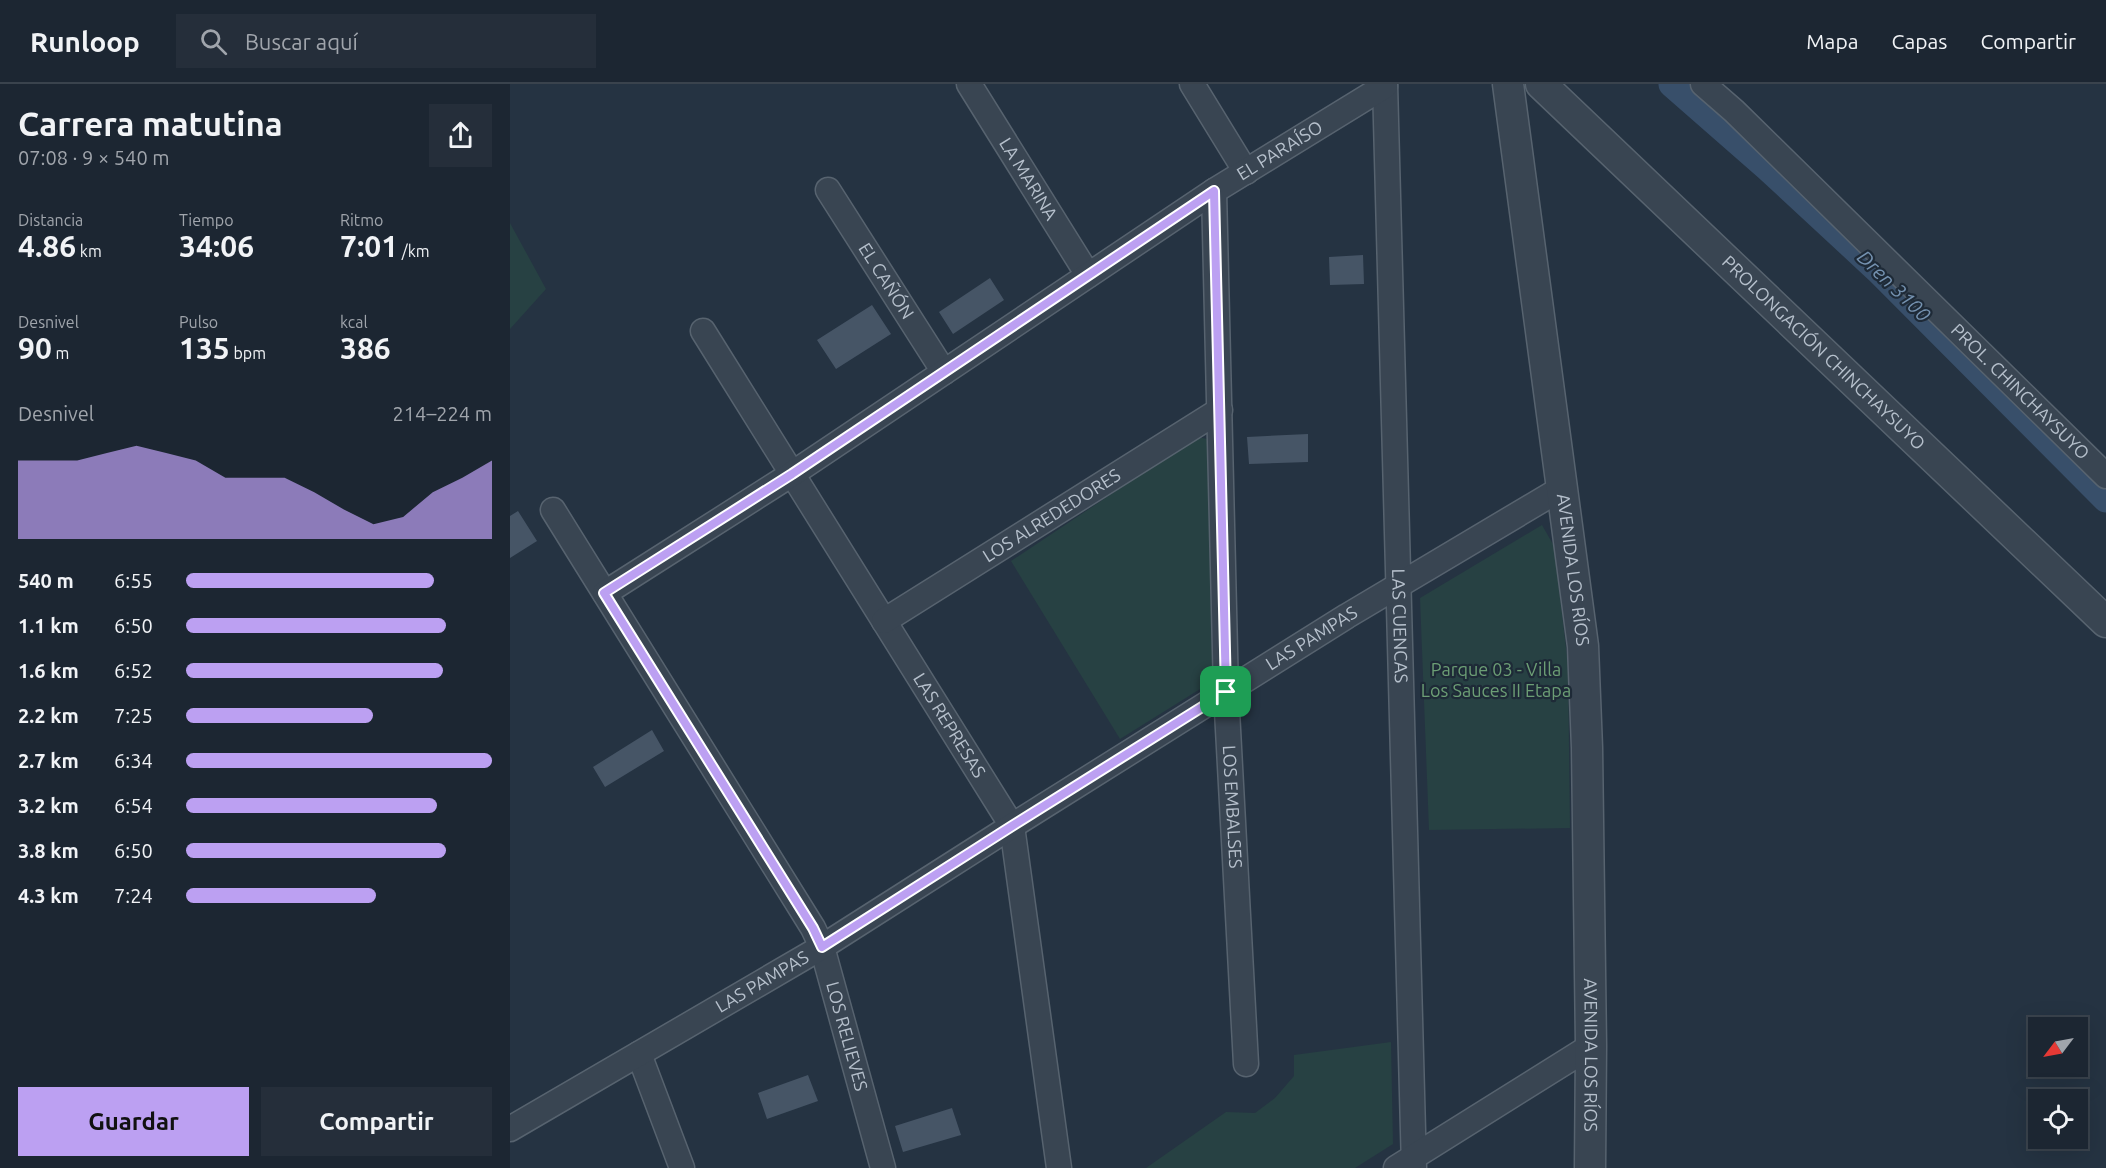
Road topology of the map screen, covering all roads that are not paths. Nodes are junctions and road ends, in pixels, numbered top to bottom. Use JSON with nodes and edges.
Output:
{"nodes":[{"id":1,"x":969,"y":84,"type":"edge"},
{"id":2,"x":1192,"y":84,"type":"edge"},
{"id":3,"x":1508,"y":84,"type":"edge"},
{"id":4,"x":1541,"y":84,"type":"edge"},
{"id":5,"x":1703,"y":84,"type":"edge"},
{"id":6,"x":1385,"y":85,"type":"edge"},
{"id":7,"x":1246,"y":172,"type":"junction"},
{"id":8,"x":828,"y":190,"type":"dead end"},
{"id":9,"x":1214,"y":191,"type":"junction"},
{"id":10,"x":1088,"y":275,"type":"junction"},
{"id":11,"x":703,"y":331,"type":"dead end"},
{"id":12,"x":944,"y":372,"type":"junction"},
{"id":13,"x":1220,"y":410,"type":"junction"},
{"id":14,"x":792,"y":474,"type":"junction"},
{"id":15,"x":2106,"y":476,"type":"edge"},
{"id":16,"x":1562,"y":488,"type":"junction"},
{"id":17,"x":553,"y":510,"type":"dead end"},
{"id":18,"x":1400,"y":585,"type":"junction"},
{"id":19,"x":604,"y":593,"type":"junction"},
{"id":20,"x":884,"y":621,"type":"junction"},
{"id":21,"x":2106,"y":622,"type":"edge"},
{"id":22,"x":1226,"y":692,"type":"junction"},
{"id":23,"x":1012,"y":826,"type":"junction"},
{"id":24,"x":822,"y":947,"type":"junction"},
{"id":25,"x":1591,"y":1046,"type":"junction"},
{"id":26,"x":639,"y":1054,"type":"junction"},
{"id":27,"x":1246,"y":1064,"type":"dead end"},
{"id":28,"x":510,"y":1128,"type":"edge"},
{"id":29,"x":1408,"y":1164,"type":"edge"},
{"id":30,"x":682,"y":1168,"type":"edge"},
{"id":31,"x":883,"y":1168,"type":"edge"},
{"id":32,"x":1059,"y":1168,"type":"edge"},
{"id":33,"x":1590,"y":1168,"type":"edge"}],
"edges":[{"from":1,"to":10,"type":"street","name":"LA MARINA"},
{"from":2,"to":7,"type":"street"},
{"from":3,"to":16,"type":"street","name":"AVENIDA LOS RÍOS"},
{"from":4,"to":21,"type":"street","name":"PROLONGACIÓN CHINCHAYSUYO"},
{"from":5,"to":15,"type":"street","name":"PROL. CHINCHAYSUYO"},
{"from":6,"to":7,"type":"street","name":"EL PARAÍSO"},
{"from":6,"to":18,"type":"street","name":"LAS CUENCAS"},
{"from":7,"to":9,"type":"street","name":"EL PARAÍSO"},
{"from":8,"to":12,"type":"street","name":"EL CAÑÓN"},
{"from":9,"to":10,"type":"street","name":"EL PARAÍSO"},
{"from":9,"to":13,"type":"street","name":"LOS EMBALSES"},
{"from":10,"to":12,"type":"street","name":"EL PARAÍSO"},
{"from":11,"to":14,"type":"street","name":"LAS REPRESAS"},
{"from":12,"to":14,"type":"street","name":"EL PARAÍSO"},
{"from":13,"to":20,"type":"street","name":"LOS ALREDEDORES"},
{"from":13,"to":22,"type":"street","name":"LOS EMBALSES"},
{"from":14,"to":19,"type":"street","name":"EL PARAÍSO"},
{"from":14,"to":20,"type":"street","name":"LAS REPRESAS"},
{"from":16,"to":18,"type":"street","name":"LAS PAMPAS"},
{"from":16,"to":25,"type":"street","name":"AVENIDA LOS RÍOS"},
{"from":17,"to":19,"type":"street","name":"LOS RELIEVES"},
{"from":18,"to":22,"type":"street","name":"LAS PAMPAS"},
{"from":18,"to":29,"type":"street","name":"LAS CUENCAS"},
{"from":19,"to":24,"type":"street","name":"LOS RELIEVES"},
{"from":20,"to":23,"type":"street","name":"LAS REPRESAS"},
{"from":22,"to":23,"type":"street","name":"LAS PAMPAS"},
{"from":22,"to":27,"type":"street","name":"LOS EMBALSES"},
{"from":23,"to":24,"type":"street","name":"LAS PAMPAS"},
{"from":23,"to":32,"type":"street","name":"LAS REPRESAS"},
{"from":24,"to":26,"type":"street","name":"LAS PAMPAS"},
{"from":24,"to":31,"type":"street","name":"LOS RELIEVES"},
{"from":25,"to":29,"type":"street"},
{"from":25,"to":33,"type":"street","name":"AVENIDA LOS RÍOS"},
{"from":26,"to":28,"type":"street","name":"LAS PAMPAS"},
{"from":26,"to":30,"type":"street"}]}
